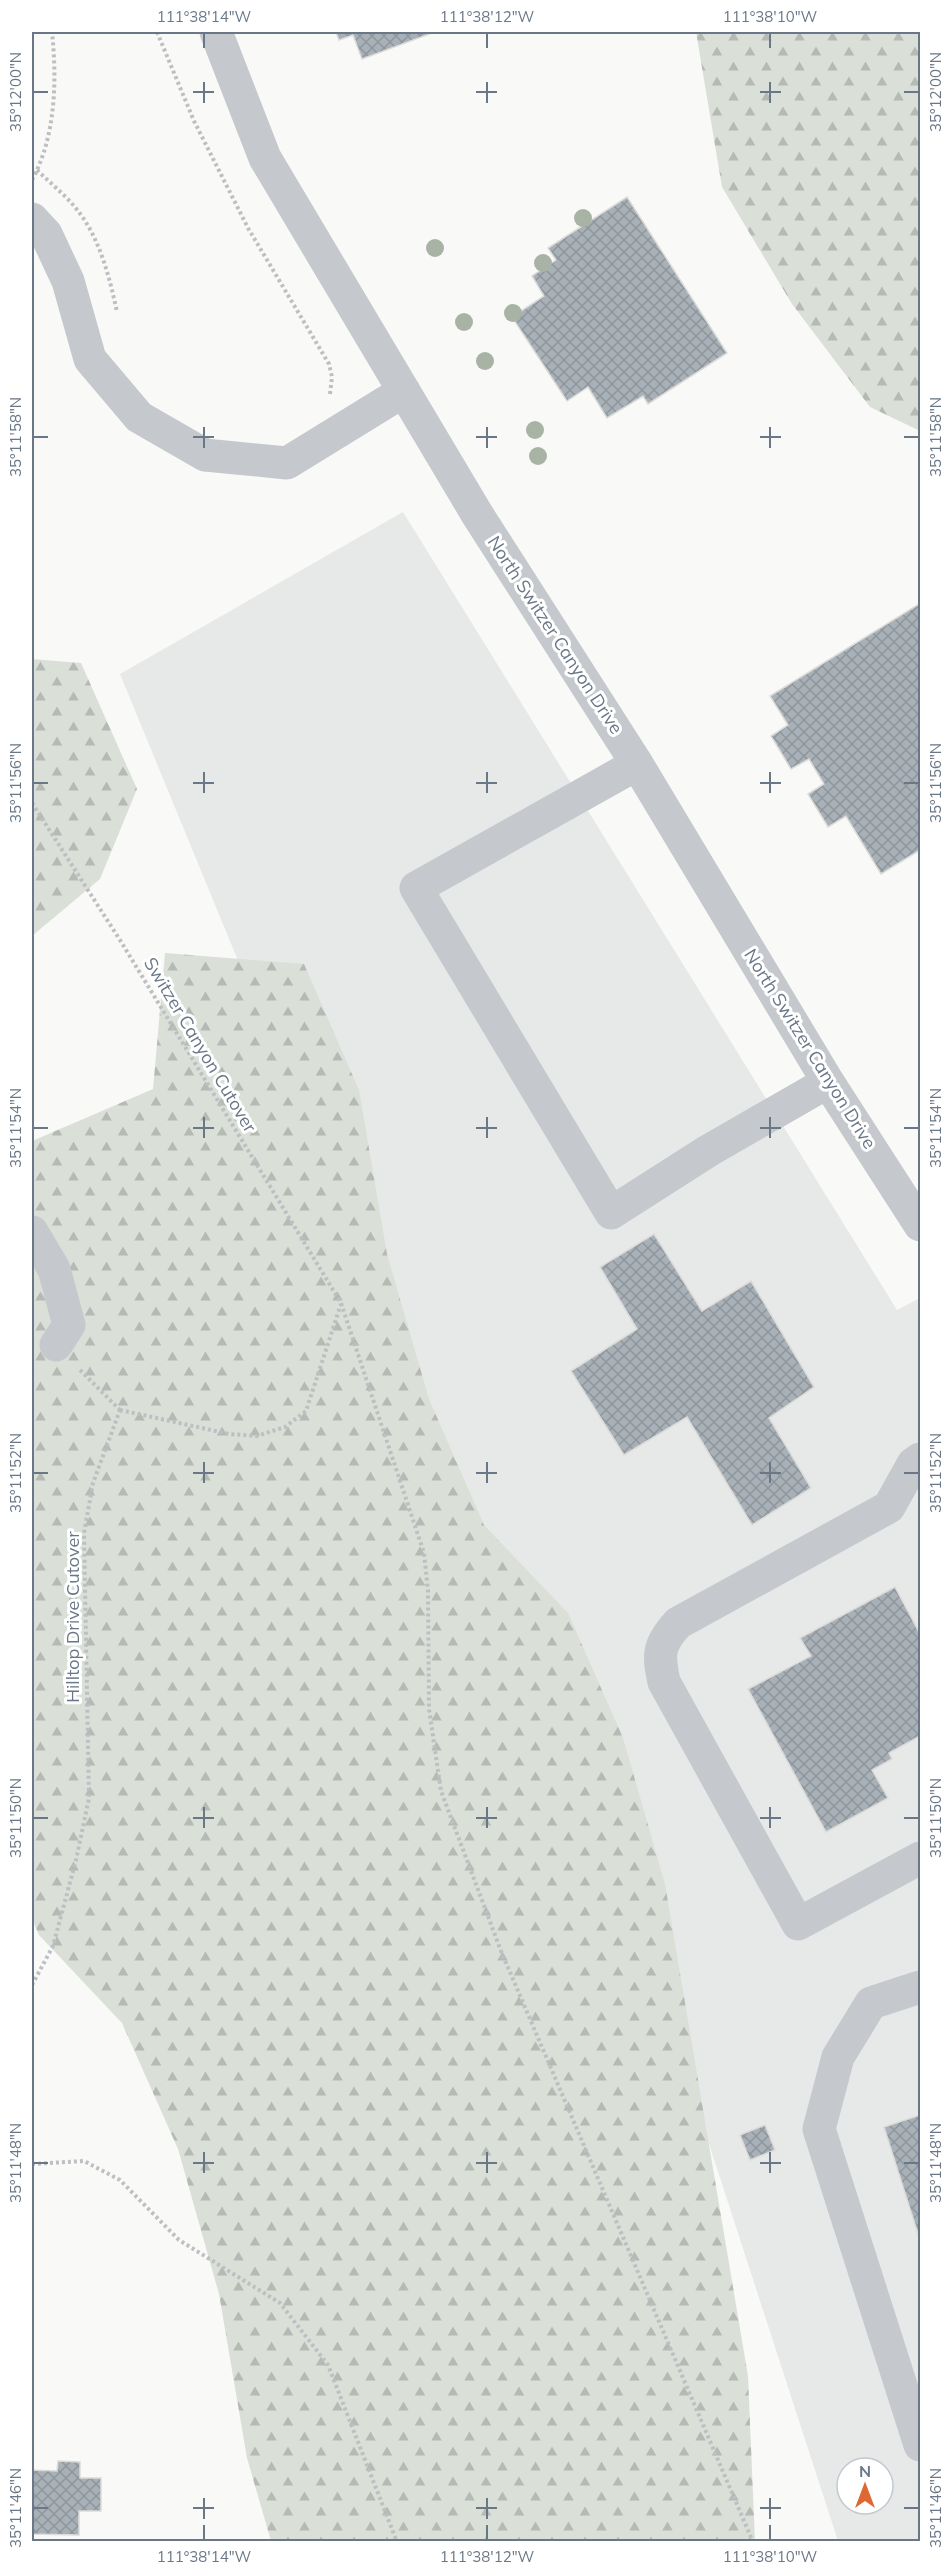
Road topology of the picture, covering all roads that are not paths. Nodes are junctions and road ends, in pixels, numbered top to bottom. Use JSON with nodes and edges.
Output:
{"nodes":[{"id":1,"x":216,"y":32,"type":"edge"},
{"id":2,"x":32,"y":219,"type":"edge"},
{"id":3,"x":404,"y":391,"type":"junction"},
{"id":4,"x":637,"y":764,"type":"junction"},
{"id":5,"x":828,"y":1082,"type":"junction"},
{"id":6,"x":921,"y":1226,"type":"edge"},
{"id":7,"x":32,"y":1232,"type":"edge"},
{"id":8,"x":57,"y":1345,"type":"road end"},
{"id":9,"x":921,"y":1459,"type":"edge"},
{"id":10,"x":921,"y":1858,"type":"edge"},
{"id":11,"x":921,"y":1987,"type":"edge"},
{"id":12,"x":921,"y":2445,"type":"edge"}],
"edges":[{"from":1,"to":3,"type":"street","name":"North Switzer Canyon Drive"},
{"from":2,"to":3,"type":"street"},
{"from":3,"to":4,"type":"street","name":"North Switzer Canyon Drive"},
{"from":4,"to":5,"type":"street","name":"North Switzer Canyon Drive"},
{"from":4,"to":5,"type":"street"},
{"from":5,"to":6,"type":"street","name":"North Switzer Canyon Drive"},
{"from":7,"to":8,"type":"street"},
{"from":9,"to":10,"type":"street"},
{"from":11,"to":12,"type":"street"}]}
